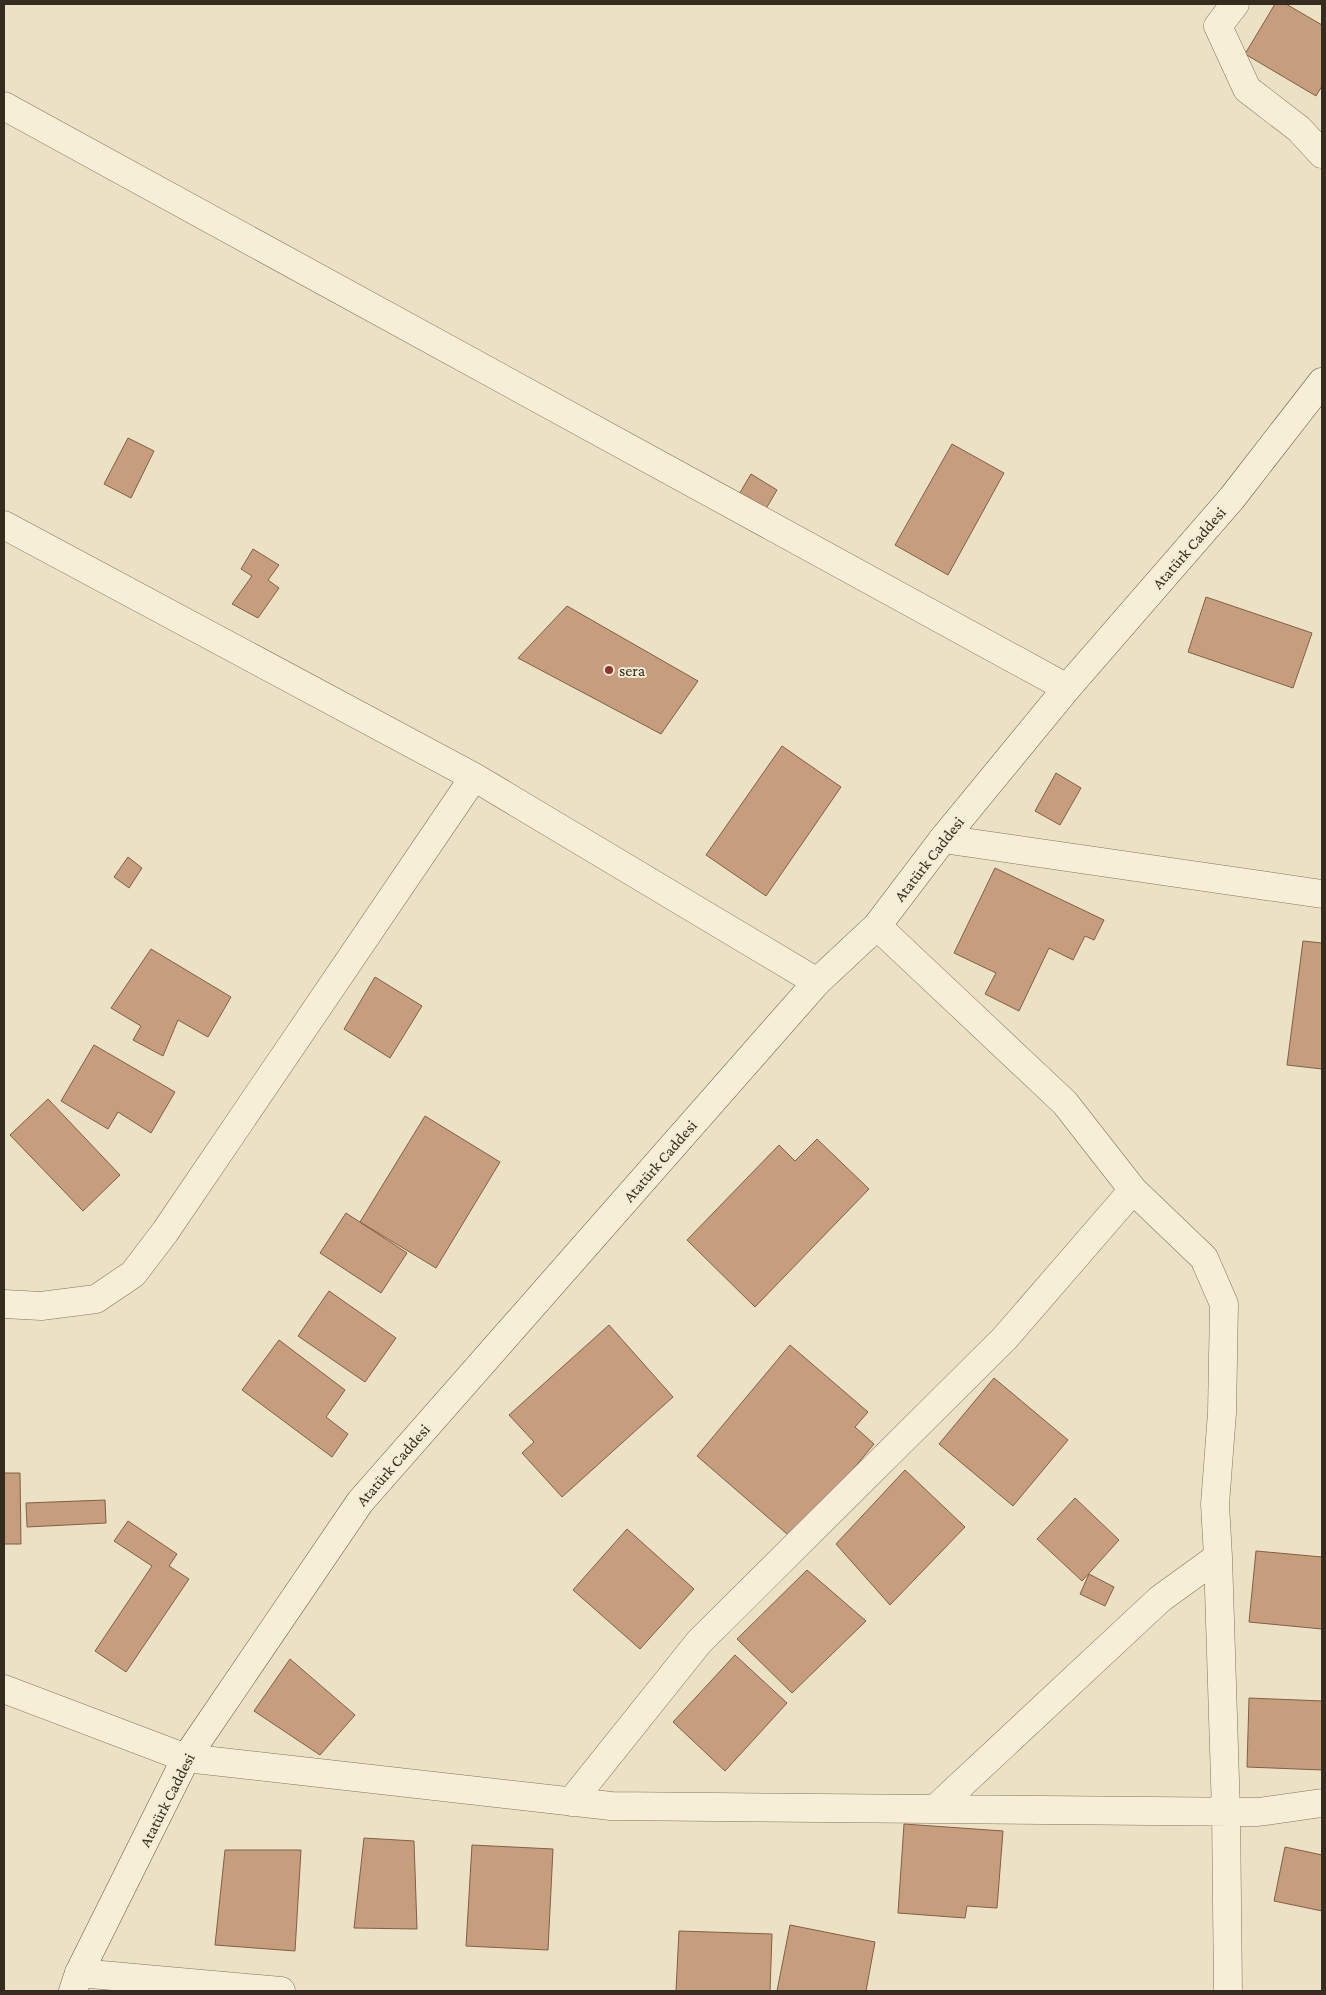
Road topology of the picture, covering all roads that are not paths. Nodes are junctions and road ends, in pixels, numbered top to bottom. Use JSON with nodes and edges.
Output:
{"nodes":[{"id":1,"x":1235,"y":4,"type":"edge"},
{"id":2,"x":4,"y":106,"type":"edge"},
{"id":3,"x":1322,"y":154,"type":"edge"},
{"id":4,"x":1322,"y":382,"type":"edge"},
{"id":5,"x":4,"y":525,"type":"edge"},
{"id":6,"x":1067,"y":688,"type":"junction"},
{"id":7,"x":474,"y":777,"type":"junction"},
{"id":8,"x":943,"y":840,"type":"junction"},
{"id":9,"x":1322,"y":894,"type":"edge"},
{"id":10,"x":877,"y":926,"type":"junction"},
{"id":11,"x":817,"y":982,"type":"junction"},
{"id":12,"x":1133,"y":1190,"type":"junction"},
{"id":13,"x":4,"y":1304,"type":"edge"},
{"id":14,"x":1218,"y":1557,"type":"junction"},
{"id":15,"x":4,"y":1689,"type":"edge"},
{"id":16,"x":186,"y":1758,"type":"junction"},
{"id":17,"x":571,"y":1802,"type":"junction"},
{"id":18,"x":1322,"y":1803,"type":"edge"},
{"id":19,"x":934,"y":1809,"type":"junction"},
{"id":20,"x":1226,"y":1812,"type":"junction"},
{"id":21,"x":76,"y":1982,"type":"edge"},
{"id":22,"x":281,"y":1991,"type":"edge"},
{"id":23,"x":1228,"y":1991,"type":"edge"}],
"edges":[{"from":1,"to":3,"type":"street"},
{"from":2,"to":6,"type":"street"},
{"from":4,"to":6,"type":"street","name":"Atatürk Caddesi"},
{"from":5,"to":7,"type":"street"},
{"from":6,"to":8,"type":"street","name":"Atatürk Caddesi"},
{"from":7,"to":11,"type":"street"},
{"from":7,"to":13,"type":"street"},
{"from":8,"to":9,"type":"street"},
{"from":8,"to":10,"type":"street","name":"Atatürk Caddesi"},
{"from":10,"to":11,"type":"street","name":"Atatürk Caddesi"},
{"from":10,"to":12,"type":"street"},
{"from":11,"to":16,"type":"street","name":"Atatürk Caddesi"},
{"from":12,"to":14,"type":"street"},
{"from":12,"to":17,"type":"street"},
{"from":14,"to":19,"type":"street"},
{"from":14,"to":20,"type":"street"},
{"from":15,"to":16,"type":"street"},
{"from":16,"to":17,"type":"street"},
{"from":16,"to":21,"type":"street","name":"Atatürk Caddesi"},
{"from":17,"to":19,"type":"street"},
{"from":18,"to":20,"type":"street"},
{"from":19,"to":20,"type":"street"},
{"from":20,"to":23,"type":"street"},
{"from":21,"to":22,"type":"street"}]}
